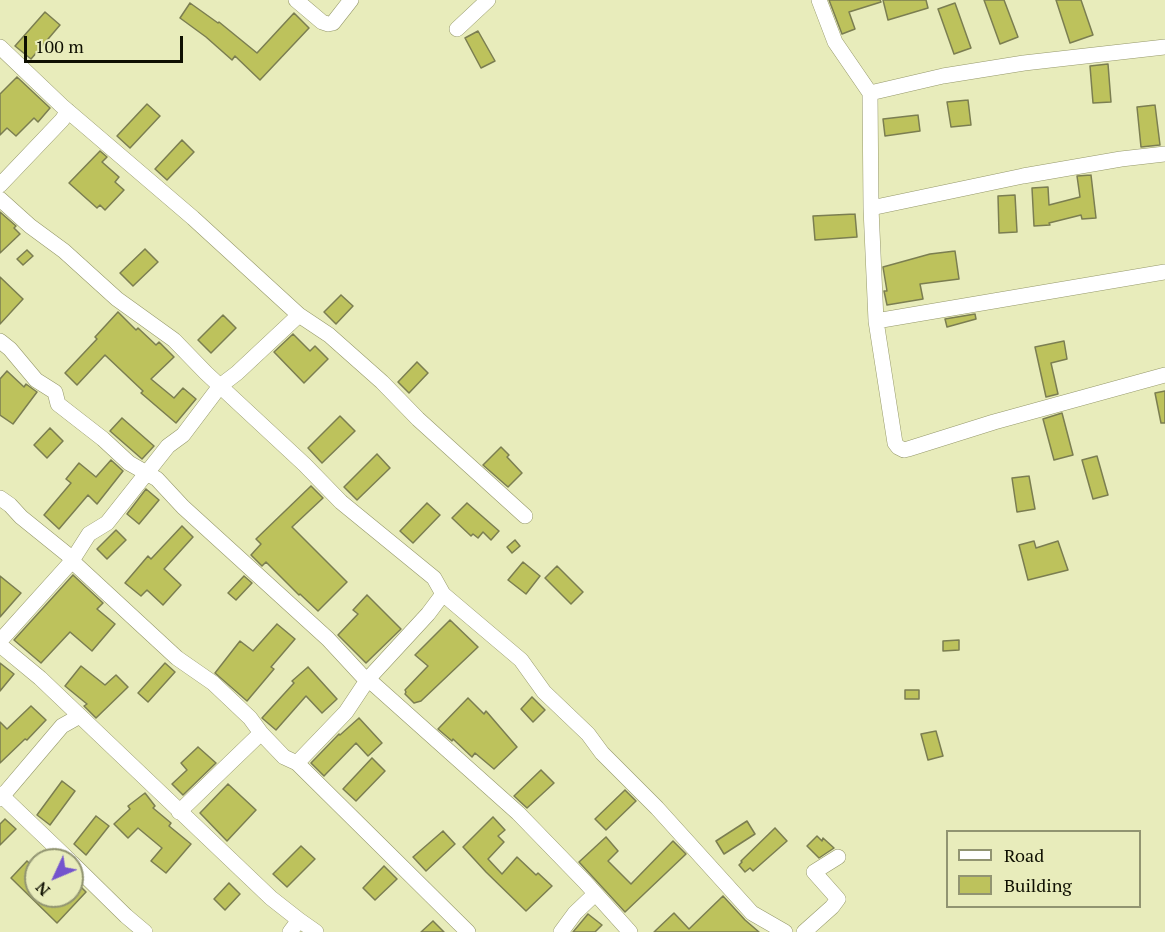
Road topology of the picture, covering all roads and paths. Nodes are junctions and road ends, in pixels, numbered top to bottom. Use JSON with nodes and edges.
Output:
{"nodes":[{"id":1,"x":296,"y":0,"type":"edge"},
{"id":2,"x":351,"y":0,"type":"edge"},
{"id":3,"x":488,"y":0,"type":"edge"},
{"id":4,"x":819,"y":0,"type":"edge"},
{"id":5,"x":457,"y":29,"type":"dead end"},
{"id":6,"x":0,"y":47,"type":"edge"},
{"id":7,"x":1165,"y":47,"type":"edge"},
{"id":8,"x":870,"y":93,"type":"junction"},
{"id":9,"x":68,"y":111,"type":"junction"},
{"id":10,"x":1165,"y":154,"type":"edge"},
{"id":11,"x":0,"y":185,"type":"edge"},
{"id":12,"x":0,"y":199,"type":"edge"},
{"id":13,"x":871,"y":208,"type":"junction"},
{"id":14,"x":1165,"y":272,"type":"edge"},
{"id":15,"x":299,"y":315,"type":"junction"},
{"id":16,"x":876,"y":321,"type":"junction"},
{"id":17,"x":0,"y":341,"type":"edge"},
{"id":18,"x":1165,"y":375,"type":"edge"},
{"id":19,"x":220,"y":386,"type":"junction"},
{"id":20,"x":147,"y":472,"type":"junction"},
{"id":21,"x":0,"y":498,"type":"edge"},
{"id":22,"x":525,"y":516,"type":"dead end"},
{"id":23,"x":72,"y":560,"type":"junction"},
{"id":24,"x":443,"y":594,"type":"junction"},
{"id":25,"x":0,"y":643,"type":"edge"},
{"id":26,"x":367,"y":680,"type":"junction"},
{"id":27,"x":78,"y":717,"type":"junction"},
{"id":28,"x":261,"y":733,"type":"junction"},
{"id":29,"x":297,"y":763,"type":"junction"},
{"id":30,"x":1,"y":797,"type":"edge"},
{"id":31,"x":179,"y":812,"type":"junction"},
{"id":32,"x":56,"y":848,"type":"edge"},
{"id":33,"x":838,"y":857,"type":"dead end"},
{"id":34,"x":84,"y":875,"type":"edge"},
{"id":35,"x":596,"y":894,"type":"junction"},
{"id":36,"x":295,"y":926,"type":"edge"},
{"id":37,"x":146,"y":932,"type":"edge"},
{"id":38,"x":316,"y":932,"type":"edge"},
{"id":39,"x":468,"y":932,"type":"edge"},
{"id":40,"x":561,"y":932,"type":"edge"},
{"id":41,"x":630,"y":932,"type":"edge"},
{"id":42,"x":785,"y":932,"type":"edge"},
{"id":43,"x":804,"y":932,"type":"edge"}],
"edges":[{"from":1,"to":2,"type":"street"},
{"from":3,"to":5,"type":"street"},
{"from":4,"to":8,"type":"street"},
{"from":6,"to":9,"type":"street"},
{"from":7,"to":8,"type":"street"},
{"from":8,"to":13,"type":"street"},
{"from":9,"to":11,"type":"street"},
{"from":9,"to":15,"type":"street"},
{"from":10,"to":13,"type":"street"},
{"from":12,"to":19,"type":"street"},
{"from":13,"to":16,"type":"street"},
{"from":14,"to":16,"type":"street"},
{"from":15,"to":19,"type":"street"},
{"from":15,"to":22,"type":"street"},
{"from":16,"to":18,"type":"street"},
{"from":17,"to":20,"type":"street"},
{"from":19,"to":20,"type":"street"},
{"from":19,"to":24,"type":"street"},
{"from":20,"to":23,"type":"street"},
{"from":20,"to":26,"type":"street"},
{"from":21,"to":23,"type":"street"},
{"from":23,"to":25,"type":"street"},
{"from":23,"to":28,"type":"street"},
{"from":24,"to":26,"type":"street"},
{"from":24,"to":42,"type":"street"},
{"from":25,"to":27,"type":"street"},
{"from":26,"to":29,"type":"street"},
{"from":26,"to":35,"type":"street"},
{"from":27,"to":30,"type":"street"},
{"from":27,"to":31,"type":"street"},
{"from":28,"to":29,"type":"street"},
{"from":28,"to":31,"type":"street"},
{"from":29,"to":39,"type":"street"},
{"from":30,"to":32,"type":"street"},
{"from":31,"to":36,"type":"street"},
{"from":33,"to":43,"type":"street"},
{"from":34,"to":37,"type":"street"},
{"from":35,"to":40,"type":"street"},
{"from":35,"to":41,"type":"street"},
{"from":36,"to":38,"type":"street"}]}
